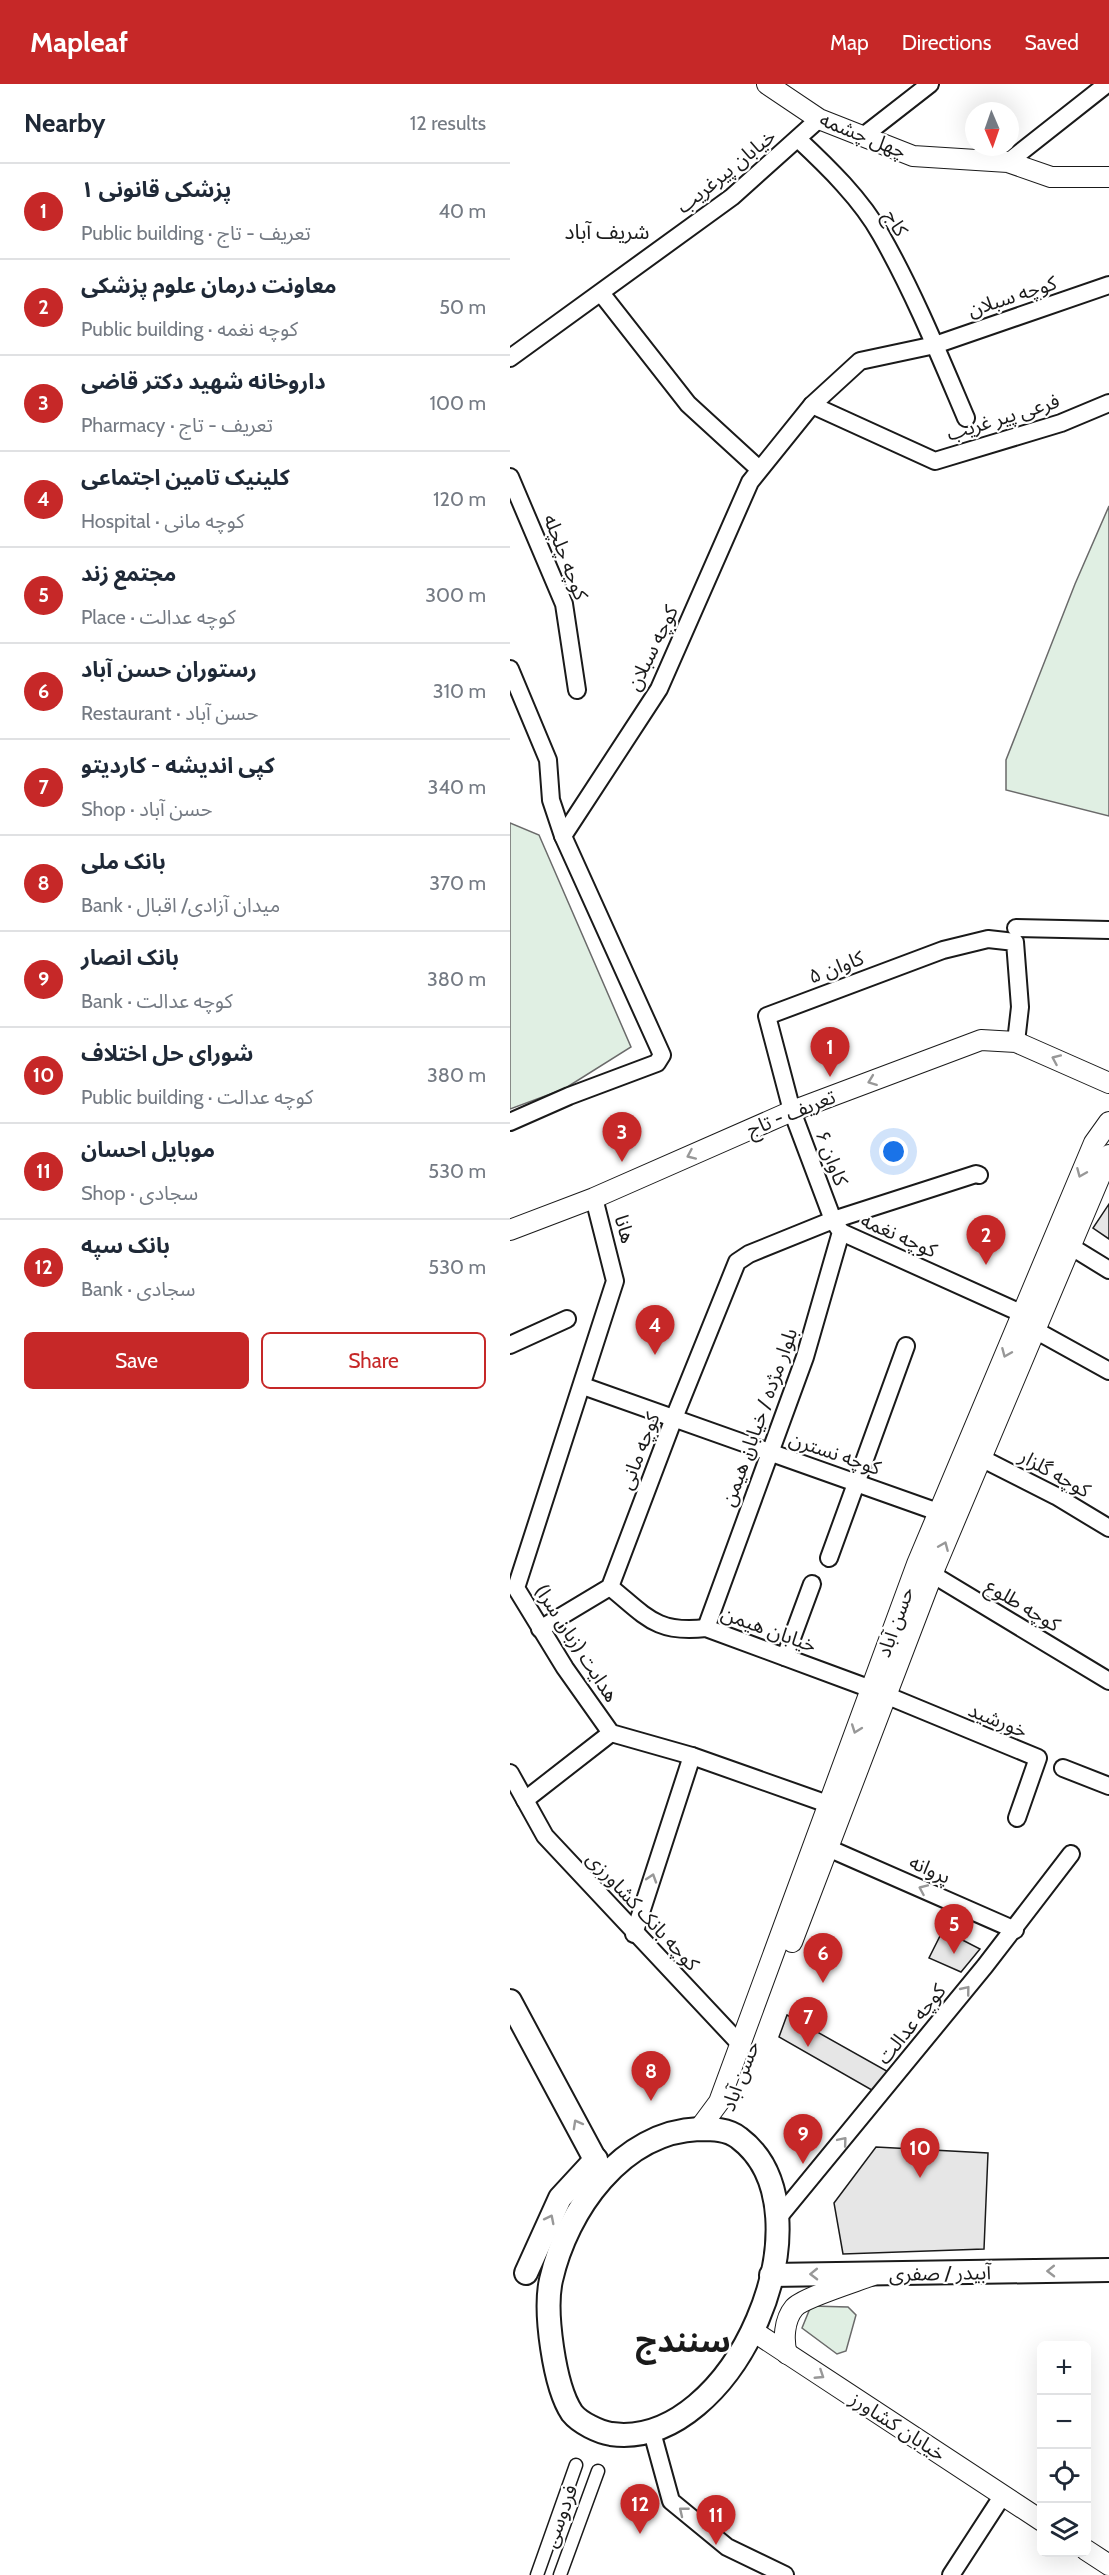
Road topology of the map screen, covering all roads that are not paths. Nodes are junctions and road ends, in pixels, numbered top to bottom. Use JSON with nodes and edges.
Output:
{"nodes":[{"id":1,"x":767,"y":84,"type":"edge"},
{"id":2,"x":930,"y":84,"type":"edge"},
{"id":3,"x":1107,"y":84,"type":"edge"},
{"id":4,"x":819,"y":119,"type":"junction"},
{"id":5,"x":862,"y":137,"type":"junction"},
{"id":6,"x":798,"y":139,"type":"junction"},
{"id":7,"x":1008,"y":162,"type":"junction"},
{"id":8,"x":1109,"y":177,"type":"edge"},
{"id":9,"x":1109,"y":285,"type":"edge"},
{"id":10,"x":601,"y":292,"type":"junction"},
{"id":11,"x":935,"y":345,"type":"junction"},
{"id":12,"x":510,"y":358,"type":"edge"},
{"id":13,"x":1109,"y":403,"type":"edge"},
{"id":14,"x":812,"y":405,"type":"junction"},
{"id":15,"x":966,"y":418,"type":"dead end"},
{"id":16,"x":759,"y":469,"type":"junction"},
{"id":17,"x":510,"y":477,"type":"edge"},
{"id":18,"x":510,"y":669,"type":"edge"},
{"id":19,"x":577,"y":690,"type":"dead end"},
{"id":20,"x":562,"y":836,"type":"junction"},
{"id":21,"x":1109,"y":930,"type":"edge"},
{"id":22,"x":1016,"y":935,"type":"junction"},
{"id":23,"x":1016,"y":1042,"type":"junction"},
{"id":24,"x":1109,"y":1083,"type":"edge"},
{"id":25,"x":792,"y":1111,"type":"junction"},
{"id":26,"x":510,"y":1122,"type":"edge"},
{"id":27,"x":1109,"y":1122,"type":"edge"},
{"id":28,"x":1109,"y":1155,"type":"edge"},
{"id":29,"x":979,"y":1175,"type":"dead end"},
{"id":30,"x":594,"y":1198,"type":"junction"},
{"id":31,"x":837,"y":1226,"type":"junction"},
{"id":32,"x":510,"y":1230,"type":"edge"},
{"id":33,"x":1070,"y":1246,"type":"junction"},
{"id":34,"x":1109,"y":1270,"type":"edge"},
{"id":35,"x":615,"y":1272,"type":"joint"},
{"id":36,"x":567,"y":1319,"type":"dead end"},
{"id":37,"x":1032,"y":1322,"type":"junction"},
{"id":38,"x":510,"y":1345,"type":"edge"},
{"id":39,"x":906,"y":1346,"type":"dead end"},
{"id":40,"x":1109,"y":1371,"type":"edge"},
{"id":41,"x":583,"y":1386,"type":"junction"},
{"id":42,"x":674,"y":1418,"type":"junction"},
{"id":43,"x":770,"y":1452,"type":"junction"},
{"id":44,"x":981,"y":1458,"type":"junction"},
{"id":45,"x":857,"y":1483,"type":"junction"},
{"id":46,"x":938,"y":1512,"type":"junction"},
{"id":47,"x":1109,"y":1528,"type":"edge"},
{"id":48,"x":829,"y":1558,"type":"dead end"},
{"id":49,"x":924,"y":1570,"type":"junction"},
{"id":50,"x":513,"y":1582,"type":"edge"},
{"id":51,"x":812,"y":1584,"type":"dead end"},
{"id":52,"x":610,"y":1587,"type":"junction"},
{"id":53,"x":706,"y":1628,"type":"junction"},
{"id":54,"x":540,"y":1629,"type":"junction"},
{"id":55,"x":784,"y":1657,"type":"junction"},
{"id":56,"x":1109,"y":1681,"type":"edge"},
{"id":57,"x":878,"y":1692,"type":"junction"},
{"id":58,"x":611,"y":1732,"type":"junction"},
{"id":59,"x":692,"y":1756,"type":"junction"},
{"id":60,"x":1063,"y":1768,"type":"dead end"},
{"id":61,"x":510,"y":1773,"type":"edge"},
{"id":62,"x":1109,"y":1786,"type":"edge"},
{"id":63,"x":525,"y":1800,"type":"junction"},
{"id":64,"x":835,"y":1807,"type":"junction"},
{"id":65,"x":1017,"y":1818,"type":"dead end"},
{"id":66,"x":828,"y":1848,"type":"junction"},
{"id":67,"x":1071,"y":1854,"type":"dead end"},
{"id":68,"x":1015,"y":1930,"type":"junction"},
{"id":69,"x":634,"y":1934,"type":"junction"},
{"id":70,"x":510,"y":2001,"type":"edge"},
{"id":71,"x":740,"y":2044,"type":"junction"},
{"id":72,"x":709,"y":2129,"type":"junction"},
{"id":73,"x":600,"y":2168,"type":"junction"},
{"id":74,"x":778,"y":2218,"type":"junction"},
{"id":75,"x":518,"y":2271,"type":"edge"},
{"id":76,"x":1109,"y":2271,"type":"edge"},
{"id":77,"x":878,"y":2273,"type":"junction"},
{"id":78,"x":771,"y":2275,"type":"junction"},
{"id":79,"x":550,"y":2283,"type":"junction"},
{"id":80,"x":753,"y":2331,"type":"junction"},
{"id":81,"x":788,"y":2354,"type":"junction"},
{"id":82,"x":652,"y":2432,"type":"junction"},
{"id":83,"x":576,"y":2465,"type":"dead end"},
{"id":84,"x":598,"y":2471,"type":"dead end"},
{"id":85,"x":1003,"y":2495,"type":"junction"},
{"id":86,"x":1037,"y":2518,"type":"edge"},
{"id":87,"x":1091,"y":2553,"type":"edge"},
{"id":88,"x":1109,"y":2565,"type":"edge"},
{"id":89,"x":537,"y":2575,"type":"edge"},
{"id":90,"x":560,"y":2575,"type":"edge"},
{"id":91,"x":785,"y":2575,"type":"edge"},
{"id":92,"x":951,"y":2575,"type":"edge"}],
"edges":[{"from":1,"to":4,"type":"street","name":"چهل چشمه"},
{"from":2,"to":5,"type":"street"},
{"from":3,"to":7,"type":"street"},
{"from":4,"to":5,"type":"street","name":"چهل چشمه"},
{"from":4,"to":6,"type":"street","name":"خیابان پیرغریب"},
{"from":5,"to":7,"type":"street","name":"چهل چشمه"},
{"from":6,"to":10,"type":"street","name":"خیابان پیرغریب"},
{"from":6,"to":11,"type":"street","name":"کاج"},
{"from":7,"to":8,"type":"street","name":"چهل چشمه"},
{"from":9,"to":11,"type":"street","name":"کوچه سبلان"},
{"from":10,"to":12,"type":"street","name":"خیابان پیرغریب"},
{"from":10,"to":16,"type":"street"},
{"from":11,"to":14,"type":"street","name":"کوچه سبلان"},
{"from":11,"to":15,"type":"street","name":"کاج"},
{"from":13,"to":14,"type":"street","name":"فرعی پیر غریب"},
{"from":14,"to":16,"type":"street","name":"کوچه سبلان"},
{"from":16,"to":20,"type":"street","name":"کوچه سبلان"},
{"from":17,"to":19,"type":"street","name":"کوچه چلچله"},
{"from":18,"to":20,"type":"street"},
{"from":20,"to":26,"type":"street"},
{"from":21,"to":22,"type":"street"},
{"from":22,"to":23,"type":"street"},
{"from":22,"to":25,"type":"street","name":"کاوان ۵"},
{"from":24,"to":23,"type":"street","name":"تعریف - تاج","one_way":true},
{"from":23,"to":25,"type":"street","name":"تعریف - تاج","one_way":true},
{"from":25,"to":30,"type":"street","name":"تعریف - تاج","one_way":true},
{"from":25,"to":31,"type":"street","name":"کاوان ۶"},
{"from":27,"to":37,"type":"street","name":"حسن آباد","one_way":true},
{"from":28,"to":33,"type":"street","name":"حسن آباد"},
{"from":29,"to":31,"type":"street"},
{"from":30,"to":32,"type":"street","name":"تعریف - تاج"},
{"from":30,"to":35,"type":"street","name":"هانا"},
{"from":31,"to":37,"type":"street","name":"کوچه نغمه"},
{"from":31,"to":42,"type":"street","name":"کوچه مانی"},
{"from":31,"to":43,"type":"street","name":"بلوار مژده / خیابان هیمن"},
{"from":33,"to":34,"type":"street"},
{"from":33,"to":37,"type":"street","name":"حسن آباد"},
{"from":35,"to":41,"type":"street","name":"هدایت (زبان سرا)"},
{"from":36,"to":38,"type":"street"},
{"from":37,"to":40,"type":"street","name":"کوچه نغمه"},
{"from":37,"to":44,"type":"street","name":"حسن آباد"},
{"from":37,"to":46,"type":"street","name":"حسن آباد","one_way":true},
{"from":39,"to":45,"type":"street"},
{"from":41,"to":42,"type":"street","name":"کوچه نسترن"},
{"from":41,"to":50,"type":"street","name":"هدایت (زبان سرا)"},
{"from":42,"to":43,"type":"street","name":"کوچه نسترن"},
{"from":42,"to":52,"type":"street","name":"کوچه مانی"},
{"from":43,"to":45,"type":"street","name":"کوچه نسترن"},
{"from":43,"to":53,"type":"street","name":"بلوار مژده / خیابان هیمن"},
{"from":44,"to":47,"type":"street","name":"کوچه گلزار"},
{"from":49,"to":44,"type":"street","name":"حسن آباد","one_way":true},
{"from":45,"to":46,"type":"street","name":"کوچه نسترن"},
{"from":45,"to":48,"type":"street"},
{"from":46,"to":49,"type":"street","name":"حسن آباد"},
{"from":49,"to":56,"type":"street","name":"کوچه طلوع"},
{"from":49,"to":57,"type":"street","name":"حسن آباد"},
{"from":50,"to":54,"type":"street","name":"هدایت (زبان سرا)"},
{"from":51,"to":55,"type":"street"},
{"from":52,"to":53,"type":"street","name":"خیابان هیمن"},
{"from":52,"to":54,"type":"street"},
{"from":53,"to":55,"type":"street","name":"خیابان هیمن"},
{"from":54,"to":58,"type":"street","name":"هدایت (زبان سرا)"},
{"from":55,"to":57,"type":"street","name":"خیابان هیمن"},
{"from":57,"to":64,"type":"street","name":"حسن آباد"},
{"from":57,"to":65,"type":"street","name":"خورشید"},
{"from":58,"to":59,"type":"street","name":"هدایت (زبان سرا)"},
{"from":58,"to":63,"type":"street"},
{"from":59,"to":64,"type":"street","name":"هدایت (زبان سرا)"},
{"from":69,"to":59,"type":"street","one_way":true},
{"from":60,"to":62,"type":"street"},
{"from":61,"to":63,"type":"street","name":"کوچه بانک کشاورزی"},
{"from":63,"to":69,"type":"street","name":"کوچه بانک کشاورزی"},
{"from":64,"to":66,"type":"street","name":"حسن آباد"},
{"from":64,"to":71,"type":"street","name":"حسن آباد"},
{"from":68,"to":66,"type":"street","name":"پروانه","one_way":true},
{"from":66,"to":72,"type":"street","name":"حسن آباد"},
{"from":67,"to":68,"type":"street","name":"کوچه عدالت"},
{"from":74,"to":68,"type":"street","name":"کوچه عدالت","one_way":true},
{"from":69,"to":71,"type":"street","name":"کوچه بانک کشاورزی"},
{"from":73,"to":70,"type":"main road","one_way":true},
{"from":71,"to":72,"type":"street","name":"حسن آباد"},
{"from":72,"to":73,"type":"main road"},
{"from":72,"to":74,"type":"main road"},
{"from":75,"to":73,"type":"main road","one_way":true},
{"from":73,"to":79,"type":"main road"},
{"from":74,"to":78,"type":"main road"},
{"from":75,"to":79,"type":"main road"},
{"from":76,"to":77,"type":"main road","name":"آبیدر / صفری","one_way":true},
{"from":77,"to":78,"type":"main road","name":"آبیدر / صفری","one_way":true},
{"from":77,"to":81,"type":"street"},
{"from":78,"to":80,"type":"main road"},
{"from":79,"to":82,"type":"main road"},
{"from":80,"to":81,"type":"street","name":"خیابان کشاورز"},
{"from":80,"to":82,"type":"main road"},
{"from":81,"to":85,"type":"street","name":"خیابان کشاورز","one_way":true},
{"from":91,"to":82,"type":"street","one_way":true},
{"from":83,"to":89,"type":"street","name":"فردوسی"},
{"from":84,"to":90,"type":"street","name":"فردوسی"},
{"from":85,"to":86,"type":"street","name":"خیابان کشاورز"},
{"from":85,"to":92,"type":"street"},
{"from":87,"to":88,"type":"street"}]}
